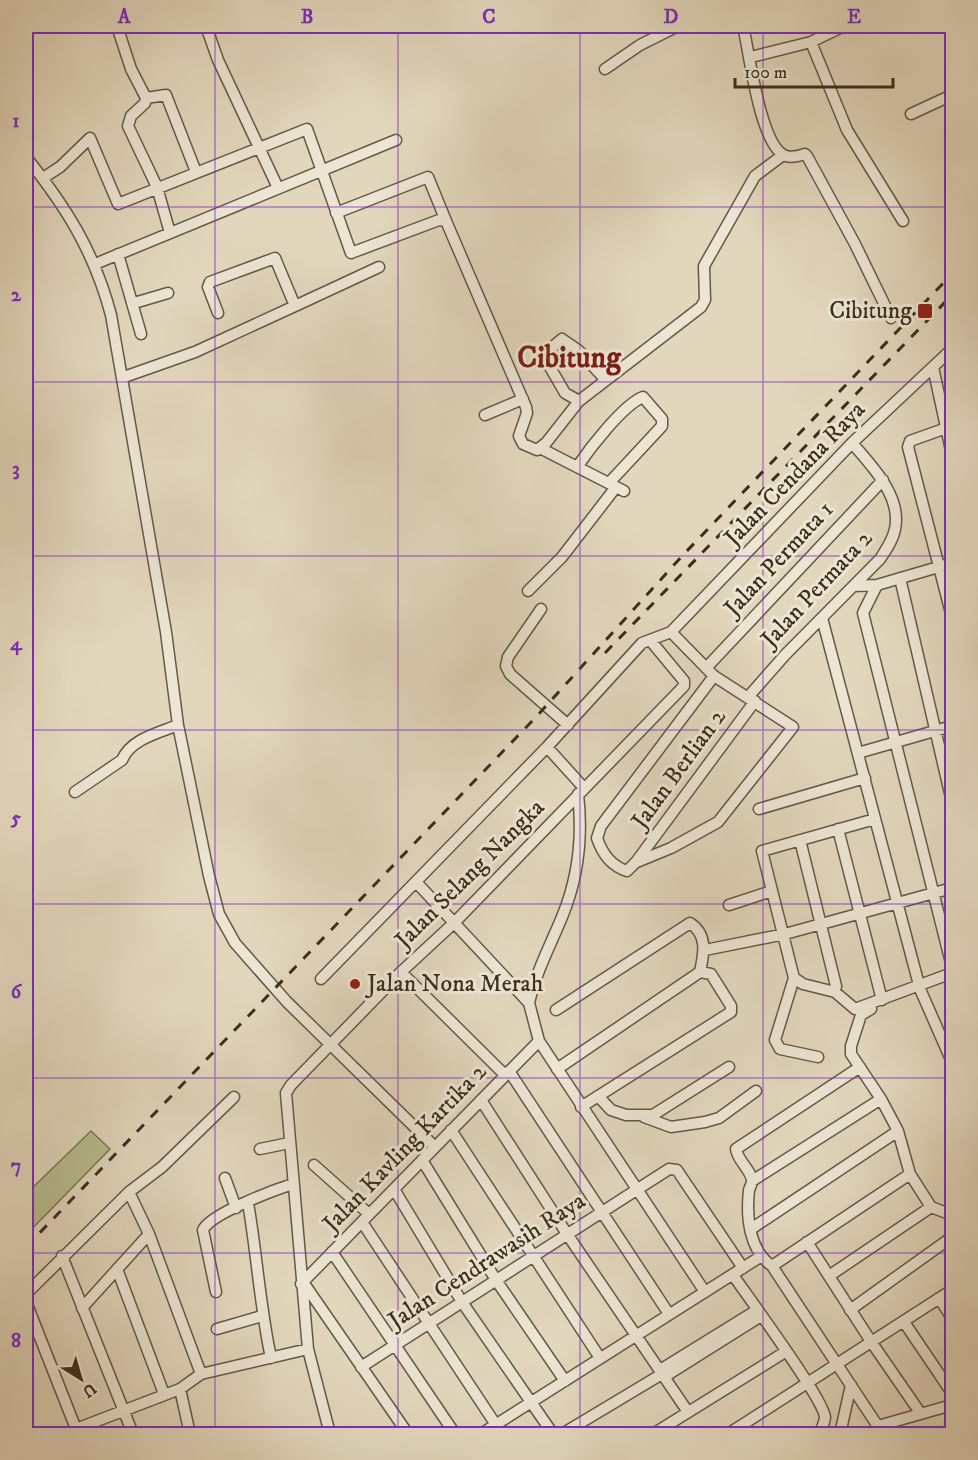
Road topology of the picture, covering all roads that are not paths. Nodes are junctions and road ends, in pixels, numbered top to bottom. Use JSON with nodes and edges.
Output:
{"nodes":[{"id":1,"x":117,"y":26,"type":"edge"},
{"id":2,"x":206,"y":26,"type":"edge"},
{"id":3,"x":678,"y":26,"type":"edge"},
{"id":4,"x":743,"y":26,"type":"edge"},
{"id":5,"x":844,"y":26,"type":"edge"},
{"id":6,"x":951,"y":26,"type":"edge"},
{"id":7,"x":952,"y":34,"type":"edge"},
{"id":8,"x":811,"y":42,"type":"junction"},
{"id":9,"x":751,"y":57,"type":"junction"},
{"id":10,"x":605,"y":69,"type":"dead end"},
{"id":11,"x":952,"y":95,"type":"edge"},
{"id":12,"x":146,"y":98,"type":"junction"},
{"id":13,"x":911,"y":114,"type":"dead end"},
{"id":14,"x":396,"y":140,"type":"dead end"},
{"id":15,"x":259,"y":147,"type":"junction"},
{"id":16,"x":783,"y":155,"type":"junction"},
{"id":17,"x":26,"y":157,"type":"edge"},
{"id":18,"x":322,"y":169,"type":"junction"},
{"id":19,"x":196,"y":172,"type":"junction"},
{"id":20,"x":43,"y":178,"type":"junction"},
{"id":21,"x":157,"y":187,"type":"junction"},
{"id":22,"x":278,"y":188,"type":"junction"},
{"id":23,"x":336,"y":213,"type":"junction"},
{"id":24,"x":903,"y":221,"type":"dead end"},
{"id":25,"x":446,"y":222,"type":"junction"},
{"id":26,"x":170,"y":233,"type":"junction"},
{"id":27,"x":118,"y":254,"type":"junction"},
{"id":28,"x":95,"y":264,"type":"junction"},
{"id":29,"x":379,"y":267,"type":"dead end"},
{"id":30,"x":168,"y":293,"type":"dead end"},
{"id":31,"x":134,"y":303,"type":"junction"},
{"id":32,"x":295,"y":306,"type":"junction"},
{"id":33,"x":218,"y":313,"type":"dead end"},
{"id":34,"x":891,"y":318,"type":"dead end"},
{"id":35,"x":141,"y":334,"type":"dead end"},
{"id":36,"x":952,"y":349,"type":"edge"},
{"id":37,"x":933,"y":367,"type":"junction"},
{"id":38,"x":124,"y":377,"type":"junction"},
{"id":39,"x":605,"y":379,"type":"junction"},
{"id":40,"x":523,"y":399,"type":"junction"},
{"id":41,"x":579,"y":401,"type":"junction"},
{"id":42,"x":485,"y":415,"type":"dead end"},
{"id":43,"x":949,"y":427,"type":"edge"},
{"id":44,"x":852,"y":443,"type":"junction"},
{"id":45,"x":540,"y":448,"type":"junction"},
{"id":46,"x":952,"y":455,"type":"edge"},
{"id":47,"x":577,"y":467,"type":"junction"},
{"id":48,"x":883,"y":480,"type":"junction"},
{"id":49,"x":616,"y":487,"type":"junction"},
{"id":50,"x":952,"y":563,"type":"edge"},
{"id":51,"x":941,"y":566,"type":"junction"},
{"id":52,"x":900,"y":578,"type":"junction"},
{"id":53,"x":877,"y":585,"type":"junction"},
{"id":54,"x":854,"y":586,"type":"junction"},
{"id":55,"x":528,"y":591,"type":"dead end"},
{"id":56,"x":541,"y":609,"type":"dead end"},
{"id":57,"x":952,"y":617,"type":"edge"},
{"id":58,"x":822,"y":618,"type":"junction"},
{"id":59,"x":671,"y":632,"type":"junction"},
{"id":60,"x":650,"y":640,"type":"junction"},
{"id":61,"x":710,"y":672,"type":"junction"},
{"id":62,"x":752,"y":699,"type":"junction"},
{"id":63,"x":178,"y":725,"type":"junction"},
{"id":64,"x":568,"y":725,"type":"junction"},
{"id":65,"x":952,"y":726,"type":"edge"},
{"id":66,"x":935,"y":731,"type":"junction"},
{"id":67,"x":897,"y":742,"type":"junction"},
{"id":68,"x":547,"y":747,"type":"junction"},
{"id":69,"x":858,"y":753,"type":"junction"},
{"id":70,"x":865,"y":778,"type":"junction"},
{"id":71,"x":581,"y":791,"type":"junction"},
{"id":72,"x":75,"y":792,"type":"dead end"},
{"id":73,"x":952,"y":802,"type":"edge"},
{"id":74,"x":759,"y":809,"type":"dead end"},
{"id":75,"x":875,"y":819,"type":"junction"},
{"id":76,"x":838,"y":829,"type":"junction"},
{"id":77,"x":800,"y":840,"type":"junction"},
{"id":78,"x":636,"y":862,"type":"junction"},
{"id":79,"x":416,"y":882,"type":"junction"},
{"id":80,"x":952,"y":888,"type":"edge"},
{"id":81,"x":772,"y":891,"type":"junction"},
{"id":82,"x":933,"y":894,"type":"junction"},
{"id":83,"x":897,"y":903,"type":"junction"},
{"id":84,"x":729,"y":905,"type":"dead end"},
{"id":85,"x":859,"y":914,"type":"junction"},
{"id":86,"x":455,"y":922,"type":"junction"},
{"id":87,"x":820,"y":924,"type":"junction"},
{"id":88,"x":784,"y":934,"type":"junction"},
{"id":89,"x":705,"y":950,"type":"junction"},
{"id":90,"x":952,"y":967,"type":"edge"},
{"id":91,"x":401,"y":972,"type":"junction"},
{"id":92,"x":700,"y":972,"type":"junction"},
{"id":93,"x":952,"y":973,"type":"edge"},
{"id":94,"x":794,"y":978,"type":"junction"},
{"id":95,"x":952,"y":978,"type":"edge"},
{"id":96,"x":321,"y":979,"type":"dead end"},
{"id":97,"x":919,"y":987,"type":"junction"},
{"id":98,"x":835,"y":992,"type":"junction"},
{"id":99,"x":882,"y":1000,"type":"junction"},
{"id":100,"x":529,"y":1003,"type":"junction"},
{"id":101,"x":556,"y":1010,"type":"dead end"},
{"id":102,"x":858,"y":1012,"type":"junction"},
{"id":103,"x":539,"y":1041,"type":"junction"},
{"id":104,"x":331,"y":1046,"type":"junction"},
{"id":105,"x":818,"y":1057,"type":"dead end"},
{"id":106,"x":952,"y":1062,"type":"edge"},
{"id":107,"x":729,"y":1067,"type":"dead end"},
{"id":108,"x":860,"y":1067,"type":"junction"},
{"id":109,"x":557,"y":1069,"type":"junction"},
{"id":110,"x":507,"y":1073,"type":"junction"},
{"id":111,"x":756,"y":1091,"type":"dead end"},
{"id":112,"x":598,"y":1095,"type":"junction"},
{"id":113,"x":234,"y":1097,"type":"dead end"},
{"id":114,"x":881,"y":1099,"type":"junction"},
{"id":115,"x":481,"y":1100,"type":"junction"},
{"id":116,"x":581,"y":1107,"type":"junction"},
{"id":117,"x":643,"y":1117,"type":"junction"},
{"id":118,"x":451,"y":1130,"type":"junction"},
{"id":119,"x":898,"y":1131,"type":"junction"},
{"id":120,"x":290,"y":1143,"type":"junction"},
{"id":121,"x":435,"y":1147,"type":"junction"},
{"id":122,"x":260,"y":1149,"type":"dead end"},
{"id":123,"x":422,"y":1160,"type":"junction"},
{"id":124,"x":314,"y":1165,"type":"dead end"},
{"id":125,"x":910,"y":1174,"type":"junction"},
{"id":126,"x":225,"y":1178,"type":"dead end"},
{"id":127,"x":752,"y":1181,"type":"junction"},
{"id":128,"x":293,"y":1184,"type":"junction"},
{"id":129,"x":394,"y":1189,"type":"junction"},
{"id":130,"x":636,"y":1190,"type":"junction"},
{"id":131,"x":129,"y":1192,"type":"junction"},
{"id":132,"x":248,"y":1203,"type":"junction"},
{"id":133,"x":931,"y":1207,"type":"junction"},
{"id":134,"x":236,"y":1208,"type":"junction"},
{"id":135,"x":601,"y":1212,"type":"junction"},
{"id":136,"x":952,"y":1215,"type":"edge"},
{"id":137,"x":366,"y":1218,"type":"junction"},
{"id":138,"x":751,"y":1229,"type":"junction"},
{"id":139,"x":149,"y":1234,"type":"junction"},
{"id":140,"x":567,"y":1234,"type":"junction"},
{"id":141,"x":952,"y":1237,"type":"edge"},
{"id":142,"x":807,"y":1242,"type":"junction"},
{"id":143,"x":332,"y":1252,"type":"junction"},
{"id":144,"x":62,"y":1256,"type":"junction"},
{"id":145,"x":533,"y":1256,"type":"junction"},
{"id":146,"x":760,"y":1257,"type":"junction"},
{"id":147,"x":772,"y":1266,"type":"junction"},
{"id":148,"x":743,"y":1268,"type":"junction"},
{"id":149,"x":117,"y":1269,"type":"junction"},
{"id":150,"x":733,"y":1275,"type":"junction"},
{"id":151,"x":829,"y":1276,"type":"junction"},
{"id":152,"x":496,"y":1280,"type":"junction"},
{"id":153,"x":302,"y":1283,"type":"junction"},
{"id":154,"x":952,"y":1290,"type":"edge"},
{"id":155,"x":216,"y":1292,"type":"dead end"},
{"id":156,"x":705,"y":1292,"type":"junction"},
{"id":157,"x":26,"y":1294,"type":"edge"},
{"id":158,"x":939,"y":1299,"type":"junction"},
{"id":159,"x":26,"y":1302,"type":"edge"},
{"id":160,"x":462,"y":1302,"type":"junction"},
{"id":161,"x":82,"y":1308,"type":"junction"},
{"id":162,"x":850,"y":1310,"type":"junction"},
{"id":163,"x":759,"y":1313,"type":"junction"},
{"id":164,"x":669,"y":1314,"type":"junction"},
{"id":165,"x":262,"y":1316,"type":"junction"},
{"id":166,"x":952,"y":1318,"type":"edge"},
{"id":167,"x":904,"y":1322,"type":"junction"},
{"id":168,"x":429,"y":1323,"type":"junction"},
{"id":169,"x":216,"y":1329,"type":"dead end"},
{"id":170,"x":635,"y":1336,"type":"junction"},
{"id":171,"x":872,"y":1343,"type":"junction"},
{"id":172,"x":395,"y":1345,"type":"junction"},
{"id":173,"x":308,"y":1349,"type":"junction"},
{"id":174,"x":785,"y":1352,"type":"junction"},
{"id":175,"x":270,"y":1358,"type":"junction"},
{"id":176,"x":600,"y":1358,"type":"junction"},
{"id":177,"x":837,"y":1365,"type":"junction"},
{"id":178,"x":361,"y":1367,"type":"junction"},
{"id":179,"x":201,"y":1374,"type":"junction"},
{"id":180,"x":662,"y":1374,"type":"junction"},
{"id":181,"x":565,"y":1380,"type":"junction"},
{"id":182,"x":807,"y":1383,"type":"junction"},
{"id":183,"x":851,"y":1386,"type":"junction"},
{"id":184,"x":180,"y":1389,"type":"junction"},
{"id":185,"x":952,"y":1393,"type":"edge"},
{"id":186,"x":164,"y":1394,"type":"junction"},
{"id":187,"x":532,"y":1402,"type":"junction"},
{"id":188,"x":952,"y":1405,"type":"edge"},
{"id":189,"x":688,"y":1412,"type":"junction"},
{"id":190,"x":123,"y":1413,"type":"junction"},
{"id":191,"x":921,"y":1414,"type":"junction"},
{"id":192,"x":26,"y":1424,"type":"edge"},
{"id":193,"x":496,"y":1425,"type":"junction"},
{"id":194,"x":880,"y":1430,"type":"edge"},
{"id":195,"x":821,"y":1431,"type":"edge"},
{"id":196,"x":77,"y":1432,"type":"edge"},
{"id":197,"x":30,"y":1434,"type":"edge"},
{"id":198,"x":133,"y":1434,"type":"edge"},
{"id":199,"x":190,"y":1434,"type":"edge"},
{"id":200,"x":330,"y":1434,"type":"edge"},
{"id":201,"x":408,"y":1434,"type":"edge"},
{"id":202,"x":455,"y":1434,"type":"edge"},
{"id":203,"x":481,"y":1434,"type":"edge"},
{"id":204,"x":553,"y":1434,"type":"edge"},
{"id":205,"x":562,"y":1434,"type":"edge"},
{"id":206,"x":653,"y":1434,"type":"edge"},
{"id":207,"x":728,"y":1434,"type":"edge"},
{"id":208,"x":810,"y":1434,"type":"edge"},
{"id":209,"x":840,"y":1434,"type":"edge"}],
"edges":[{"from":1,"to":12,"type":"street"},
{"from":2,"to":15,"type":"street"},
{"from":3,"to":10,"type":"street"},
{"from":4,"to":9,"type":"street"},
{"from":5,"to":8,"type":"street"},
{"from":6,"to":7,"type":"street"},
{"from":8,"to":9,"type":"street"},
{"from":8,"to":24,"type":"street"},
{"from":9,"to":16,"type":"street"},
{"from":11,"to":13,"type":"street"},
{"from":12,"to":19,"type":"street"},
{"from":12,"to":21,"type":"street"},
{"from":14,"to":18,"type":"street"},
{"from":15,"to":18,"type":"street"},
{"from":15,"to":19,"type":"street"},
{"from":15,"to":22,"type":"street"},
{"from":16,"to":34,"type":"street"},
{"from":16,"to":39,"type":"street"},
{"from":17,"to":20,"type":"street"},
{"from":18,"to":22,"type":"street"},
{"from":18,"to":23,"type":"street"},
{"from":19,"to":21,"type":"street"},
{"from":20,"to":21,"type":"street"},
{"from":20,"to":28,"type":"street"},
{"from":21,"to":26,"type":"street"},
{"from":22,"to":26,"type":"street"},
{"from":23,"to":25,"type":"street"},
{"from":23,"to":25,"type":"street"},
{"from":25,"to":40,"type":"street"},
{"from":26,"to":27,"type":"street"},
{"from":27,"to":28,"type":"street"},
{"from":27,"to":31,"type":"street"},
{"from":28,"to":38,"type":"street"},
{"from":29,"to":32,"type":"street"},
{"from":30,"to":31,"type":"street"},
{"from":31,"to":35,"type":"street"},
{"from":32,"to":33,"type":"street"},
{"from":32,"to":38,"type":"street"},
{"from":36,"to":37,"type":"street","name":"Jalan Cendana Raya"},
{"from":37,"to":43,"type":"street"},
{"from":37,"to":44,"type":"street","name":"Jalan Cendana Raya"},
{"from":38,"to":63,"type":"street"},
{"from":39,"to":41,"type":"street"},
{"from":39,"to":41,"type":"street"},
{"from":40,"to":42,"type":"street"},
{"from":40,"to":45,"type":"street"},
{"from":41,"to":45,"type":"street"},
{"from":43,"to":46,"type":"street"},
{"from":43,"to":51,"type":"street"},
{"from":44,"to":48,"type":"street","name":"Jalan Permata 2"},
{"from":44,"to":59,"type":"street","name":"Jalan Cendana Raya"},
{"from":45,"to":47,"type":"street"},
{"from":47,"to":49,"type":"street"},
{"from":47,"to":49,"type":"street"},
{"from":48,"to":54,"type":"street","name":"Jalan Permata 2"},
{"from":48,"to":61,"type":"street","name":"Jalan Permata 1"},
{"from":49,"to":55,"type":"street"},
{"from":50,"to":51,"type":"street"},
{"from":51,"to":52,"type":"street"},
{"from":51,"to":57,"type":"street"},
{"from":52,"to":53,"type":"street"},
{"from":52,"to":66,"type":"street"},
{"from":53,"to":54,"type":"street"},
{"from":53,"to":67,"type":"street"},
{"from":54,"to":58,"type":"street","name":"Jalan Permata 2"},
{"from":56,"to":64,"type":"street"},
{"from":58,"to":62,"type":"street","name":"Jalan Permata 2"},
{"from":58,"to":69,"type":"street"},
{"from":59,"to":60,"type":"street"},
{"from":59,"to":61,"type":"street"},
{"from":60,"to":64,"type":"street"},
{"from":60,"to":71,"type":"street","name":"Jalan Selang Nangka"},
{"from":61,"to":62,"type":"street"},
{"from":61,"to":78,"type":"street","name":"Jalan Permata 1"},
{"from":62,"to":78,"type":"street","name":"Jalan Berlian 2"},
{"from":62,"to":78,"type":"street"},
{"from":63,"to":72,"type":"street"},
{"from":63,"to":104,"type":"street"},
{"from":64,"to":68,"type":"street"},
{"from":65,"to":66,"type":"street"},
{"from":66,"to":67,"type":"street"},
{"from":66,"to":73,"type":"street"},
{"from":67,"to":69,"type":"street"},
{"from":67,"to":82,"type":"street"},
{"from":68,"to":71,"type":"street"},
{"from":68,"to":79,"type":"street"},
{"from":69,"to":70,"type":"street"},
{"from":70,"to":74,"type":"street"},
{"from":70,"to":75,"type":"street"},
{"from":71,"to":86,"type":"street","name":"Jalan Selang Nangka"},
{"from":71,"to":100,"type":"street"},
{"from":75,"to":76,"type":"street"},
{"from":75,"to":83,"type":"street"},
{"from":76,"to":77,"type":"street"},
{"from":76,"to":85,"type":"street"},
{"from":77,"to":81,"type":"street"},
{"from":77,"to":87,"type":"street"},
{"from":79,"to":86,"type":"street"},
{"from":79,"to":96,"type":"street"},
{"from":80,"to":82,"type":"street"},
{"from":81,"to":84,"type":"street"},
{"from":81,"to":88,"type":"street"},
{"from":82,"to":83,"type":"street"},
{"from":82,"to":90,"type":"street"},
{"from":83,"to":85,"type":"street"},
{"from":83,"to":97,"type":"street"},
{"from":85,"to":87,"type":"street"},
{"from":85,"to":99,"type":"street"},
{"from":86,"to":91,"type":"street","name":"Jalan Selang Nangka"},
{"from":86,"to":100,"type":"street"},
{"from":87,"to":88,"type":"street"},
{"from":87,"to":98,"type":"street"},
{"from":88,"to":89,"type":"street"},
{"from":88,"to":94,"type":"street"},
{"from":89,"to":92,"type":"street"},
{"from":89,"to":101,"type":"street"},
{"from":91,"to":104,"type":"street","name":"Jalan Selang Nangka"},
{"from":91,"to":110,"type":"street"},
{"from":92,"to":109,"type":"street"},
{"from":92,"to":112,"type":"street"},
{"from":93,"to":97,"type":"street"},
{"from":94,"to":98,"type":"street"},
{"from":94,"to":105,"type":"street"},
{"from":95,"to":97,"type":"street"},
{"from":97,"to":99,"type":"street"},
{"from":97,"to":102,"type":"street"},
{"from":97,"to":106,"type":"street"},
{"from":98,"to":102,"type":"street"},
{"from":99,"to":102,"type":"street"},
{"from":100,"to":103,"type":"street"},
{"from":102,"to":108,"type":"street"},
{"from":103,"to":109,"type":"street"},
{"from":103,"to":110,"type":"street","name":"Jalan Kavling Kartika 2"},
{"from":104,"to":120,"type":"street","name":"Jalan Selang Nangka"},
{"from":104,"to":121,"type":"street"},
{"from":107,"to":117,"type":"street"},
{"from":108,"to":114,"type":"street"},
{"from":108,"to":127,"type":"street"},
{"from":109,"to":116,"type":"street"},
{"from":110,"to":115,"type":"street","name":"Jalan Kavling Kartika 2"},
{"from":110,"to":135,"type":"street"},
{"from":111,"to":117,"type":"street"},
{"from":112,"to":116,"type":"street"},
{"from":112,"to":117,"type":"street"},
{"from":113,"to":131,"type":"street"},
{"from":114,"to":119,"type":"street"},
{"from":114,"to":127,"type":"street"},
{"from":115,"to":118,"type":"street","name":"Jalan Kavling Kartika 2"},
{"from":115,"to":140,"type":"street"},
{"from":116,"to":130,"type":"street"},
{"from":118,"to":121,"type":"street","name":"Jalan Kavling Kartika 2"},
{"from":118,"to":145,"type":"street"},
{"from":119,"to":125,"type":"street"},
{"from":119,"to":138,"type":"street"},
{"from":120,"to":122,"type":"street"},
{"from":120,"to":128,"type":"street","name":"Jalan Selang Nangka"},
{"from":121,"to":123,"type":"street","name":"Jalan Kavling Kartika 2"},
{"from":123,"to":129,"type":"street","name":"Jalan Kavling Kartika 2"},
{"from":123,"to":152,"type":"street"},
{"from":124,"to":137,"type":"street"},
{"from":125,"to":133,"type":"street"},
{"from":125,"to":142,"type":"street"},
{"from":126,"to":134,"type":"street"},
{"from":127,"to":138,"type":"street"},
{"from":128,"to":132,"type":"street"},
{"from":128,"to":153,"type":"street","name":"Jalan Selang Nangka"},
{"from":129,"to":137,"type":"street","name":"Jalan Kavling Kartika 2"},
{"from":129,"to":160,"type":"street"},
{"from":130,"to":135,"type":"street","name":"Jalan Cendrawasih Raya"},
{"from":130,"to":148,"type":"street","name":"Jalan Cendrawasih Raya"},
{"from":130,"to":156,"type":"street"},
{"from":131,"to":139,"type":"street"},
{"from":131,"to":144,"type":"street"},
{"from":132,"to":134,"type":"street"},
{"from":132,"to":165,"type":"street"},
{"from":133,"to":136,"type":"street"},
{"from":133,"to":151,"type":"street"},
{"from":134,"to":155,"type":"street"},
{"from":135,"to":140,"type":"street","name":"Jalan Cendrawasih Raya"},
{"from":135,"to":164,"type":"street"},
{"from":137,"to":143,"type":"street","name":"Jalan Kavling Kartika 2"},
{"from":137,"to":168,"type":"street"},
{"from":138,"to":146,"type":"street"},
{"from":139,"to":149,"type":"street"},
{"from":139,"to":179,"type":"street"},
{"from":140,"to":145,"type":"street","name":"Jalan Cendrawasih Raya"},
{"from":140,"to":170,"type":"street"},
{"from":141,"to":162,"type":"street"},
{"from":142,"to":147,"type":"street"},
{"from":142,"to":151,"type":"street"},
{"from":143,"to":153,"type":"street","name":"Jalan Kavling Kartika 2"},
{"from":143,"to":172,"type":"street"},
{"from":144,"to":157,"type":"street"},
{"from":144,"to":161,"type":"street"},
{"from":145,"to":152,"type":"street","name":"Jalan Cendrawasih Raya"},
{"from":145,"to":176,"type":"street"},
{"from":146,"to":147,"type":"street"},
{"from":146,"to":148,"type":"street"},
{"from":147,"to":177,"type":"street"},
{"from":148,"to":150,"type":"street"},
{"from":149,"to":161,"type":"street"},
{"from":149,"to":186,"type":"street"},
{"from":150,"to":156,"type":"street"},
{"from":150,"to":163,"type":"street"},
{"from":151,"to":162,"type":"street"},
{"from":152,"to":160,"type":"street","name":"Jalan Cendrawasih Raya"},
{"from":152,"to":181,"type":"street"},
{"from":153,"to":173,"type":"street","name":"Jalan Selang Nangka"},
{"from":153,"to":178,"type":"street"},
{"from":154,"to":158,"type":"street"},
{"from":156,"to":164,"type":"street"},
{"from":158,"to":166,"type":"street"},
{"from":158,"to":167,"type":"street"},
{"from":159,"to":196,"type":"street"},
{"from":160,"to":168,"type":"street","name":"Jalan Cendrawasih Raya"},
{"from":160,"to":187,"type":"street"},
{"from":161,"to":190,"type":"street"},
{"from":162,"to":171,"type":"street"},
{"from":163,"to":174,"type":"street"},
{"from":163,"to":180,"type":"street"},
{"from":164,"to":170,"type":"street"},
{"from":165,"to":169,"type":"street"},
{"from":165,"to":175,"type":"street"},
{"from":167,"to":171,"type":"street"},
{"from":167,"to":185,"type":"street"},
{"from":168,"to":172,"type":"street","name":"Jalan Cendrawasih Raya"},
{"from":168,"to":193,"type":"street"},
{"from":170,"to":176,"type":"street"},
{"from":170,"to":180,"type":"street"},
{"from":171,"to":177,"type":"street"},
{"from":171,"to":191,"type":"street"},
{"from":172,"to":178,"type":"street","name":"Jalan Cendrawasih Raya"},
{"from":172,"to":202,"type":"street"},
{"from":173,"to":175,"type":"street"},
{"from":173,"to":200,"type":"street","name":"Jalan Selang Nangka"},
{"from":174,"to":182,"type":"street"},
{"from":174,"to":189,"type":"street"},
{"from":175,"to":179,"type":"street"},
{"from":176,"to":181,"type":"street"},
{"from":177,"to":182,"type":"street"},
{"from":177,"to":183,"type":"street"},
{"from":178,"to":201,"type":"street"},
{"from":179,"to":184,"type":"street"},
{"from":180,"to":189,"type":"street"},
{"from":180,"to":205,"type":"street"},
{"from":181,"to":187,"type":"street"},
{"from":182,"to":195,"type":"street"},
{"from":182,"to":207,"type":"street"},
{"from":183,"to":194,"type":"street"},
{"from":183,"to":209,"type":"street"},
{"from":184,"to":186,"type":"street"},
{"from":184,"to":199,"type":"street"},
{"from":186,"to":190,"type":"street"},
{"from":187,"to":193,"type":"street"},
{"from":187,"to":204,"type":"street"},
{"from":188,"to":191,"type":"street"},
{"from":189,"to":206,"type":"street"},
{"from":190,"to":196,"type":"street"},
{"from":190,"to":198,"type":"street"},
{"from":191,"to":194,"type":"street"},
{"from":192,"to":197,"type":"street"},
{"from":193,"to":203,"type":"street"},
{"from":195,"to":208,"type":"street"}]}
